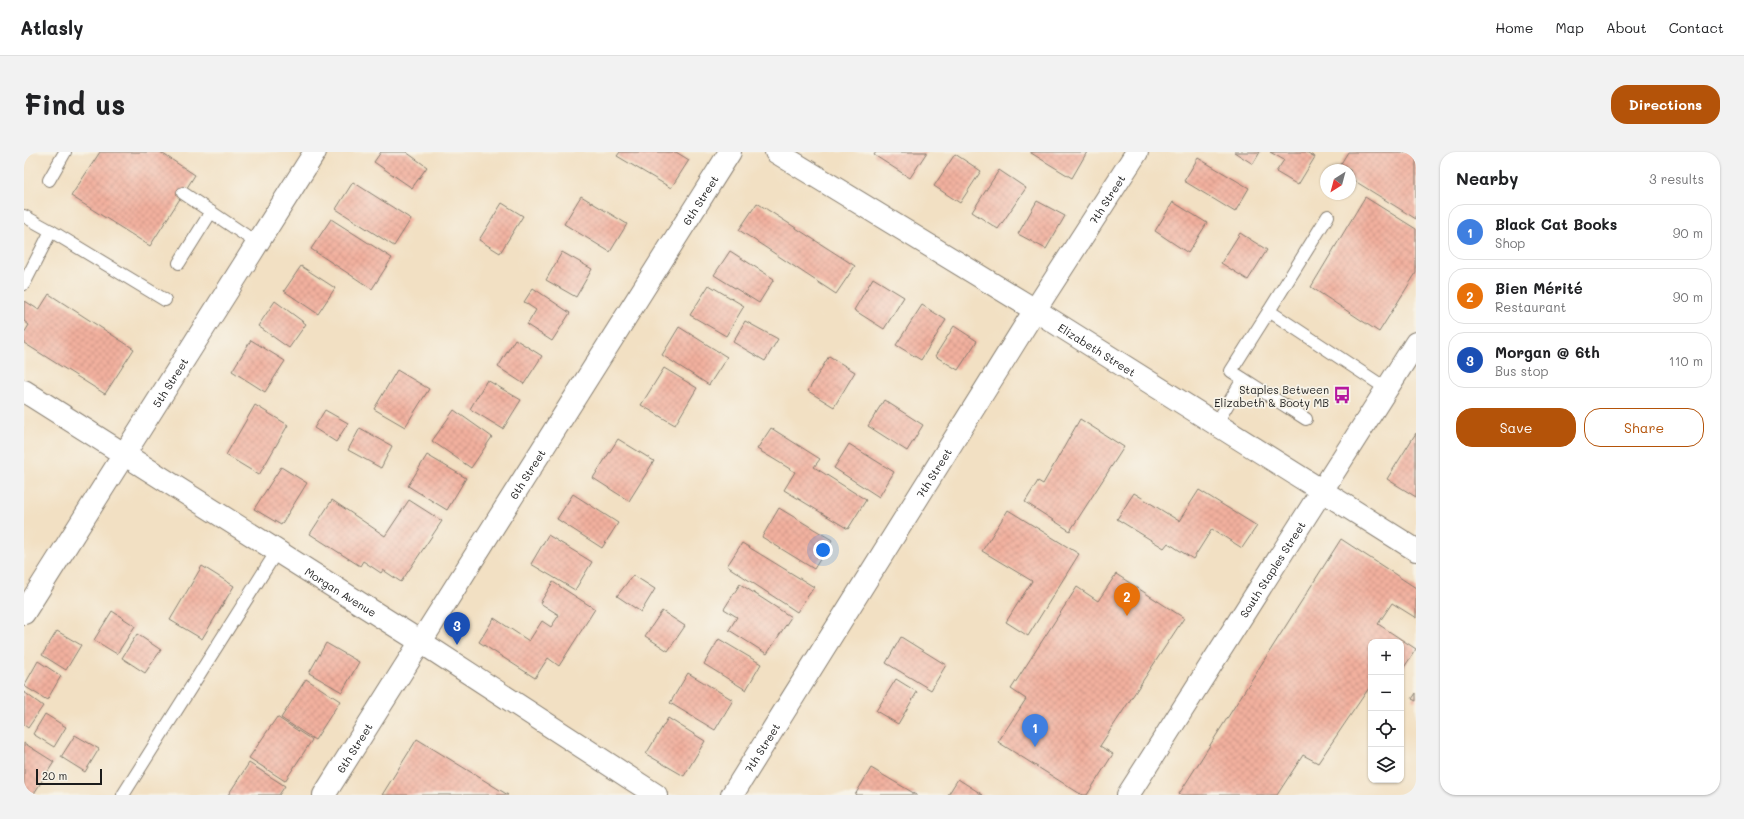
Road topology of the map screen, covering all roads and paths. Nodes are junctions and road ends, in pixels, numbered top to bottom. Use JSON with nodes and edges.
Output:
{"nodes":[{"id":1,"x":65,"y":152,"type":"edge"},
{"id":2,"x":315,"y":152,"type":"edge"},
{"id":3,"x":730,"y":152,"type":"edge"},
{"id":4,"x":776,"y":152,"type":"edge"},
{"id":5,"x":1137,"y":152,"type":"edge"},
{"id":6,"x":50,"y":180,"type":"dead end"},
{"id":7,"x":183,"y":193,"type":"dead end"},
{"id":8,"x":211,"y":212,"type":"junction"},
{"id":9,"x":24,"y":216,"type":"edge"},
{"id":10,"x":1328,"y":216,"type":"dead end"},
{"id":11,"x":51,"y":231,"type":"junction"},
{"id":12,"x":258,"y":243,"type":"junction"},
{"id":13,"x":179,"y":263,"type":"dead end"},
{"id":14,"x":24,"y":284,"type":"edge"},
{"id":15,"x":165,"y":300,"type":"dead end"},
{"id":16,"x":1035,"y":310,"type":"junction"},
{"id":17,"x":1269,"y":311,"type":"junction"},
{"id":18,"x":1416,"y":343,"type":"edge"},
{"id":19,"x":1243,"y":379,"type":"junction"},
{"id":20,"x":1387,"y":389,"type":"junction"},
{"id":21,"x":24,"y":391,"type":"edge"},
{"id":22,"x":1306,"y":419,"type":"dead end"},
{"id":23,"x":1216,"y":424,"type":"junction"},
{"id":24,"x":124,"y":454,"type":"junction"},
{"id":25,"x":1323,"y":491,"type":"junction"},
{"id":26,"x":1416,"y":550,"type":"edge"},
{"id":27,"x":278,"y":551,"type":"junction"},
{"id":28,"x":24,"y":613,"type":"edge"},
{"id":29,"x":421,"y":642,"type":"junction"},
{"id":30,"x":123,"y":795,"type":"edge"},
{"id":31,"x":324,"y":795,"type":"edge"},
{"id":32,"x":656,"y":795,"type":"edge"},
{"id":33,"x":732,"y":795,"type":"edge"},
{"id":34,"x":1128,"y":795,"type":"edge"}],
"edges":[{"from":1,"to":6,"type":"lane"},
{"from":2,"to":12,"type":"street","name":"5th Street"},
{"from":3,"to":29,"type":"street","name":"6th Street"},
{"from":4,"to":16,"type":"street","name":"Elizabeth Street"},
{"from":5,"to":16,"type":"street","name":"7th Street"},
{"from":7,"to":8,"type":"lane"},
{"from":8,"to":12,"type":"lane"},
{"from":8,"to":13,"type":"lane"},
{"from":9,"to":11,"type":"lane"},
{"from":10,"to":17,"type":"lane"},
{"from":11,"to":14,"type":"lane"},
{"from":11,"to":15,"type":"lane"},
{"from":12,"to":24,"type":"street","name":"5th Street"},
{"from":16,"to":23,"type":"street","name":"Elizabeth Street"},
{"from":16,"to":33,"type":"street","name":"7th Street"},
{"from":17,"to":19,"type":"lane"},
{"from":17,"to":20,"type":"lane"},
{"from":18,"to":20,"type":"street","name":"South Staples Street"},
{"from":19,"to":22,"type":"lane"},
{"from":19,"to":23,"type":"lane"},
{"from":20,"to":25,"type":"street","name":"South Staples Street"},
{"from":21,"to":24,"type":"street","name":"Morgan Avenue"},
{"from":23,"to":25,"type":"street","name":"Elizabeth Street"},
{"from":24,"to":27,"type":"street","name":"Morgan Avenue"},
{"from":24,"to":28,"type":"street","name":"5th Street"},
{"from":25,"to":26,"type":"street","name":"Elizabeth Street"},
{"from":25,"to":34,"type":"street","name":"South Staples Street"},
{"from":27,"to":29,"type":"street","name":"Morgan Avenue"},
{"from":27,"to":30,"type":"lane"},
{"from":29,"to":31,"type":"street","name":"6th Street"},
{"from":29,"to":32,"type":"street","name":"Morgan Avenue"}]}
